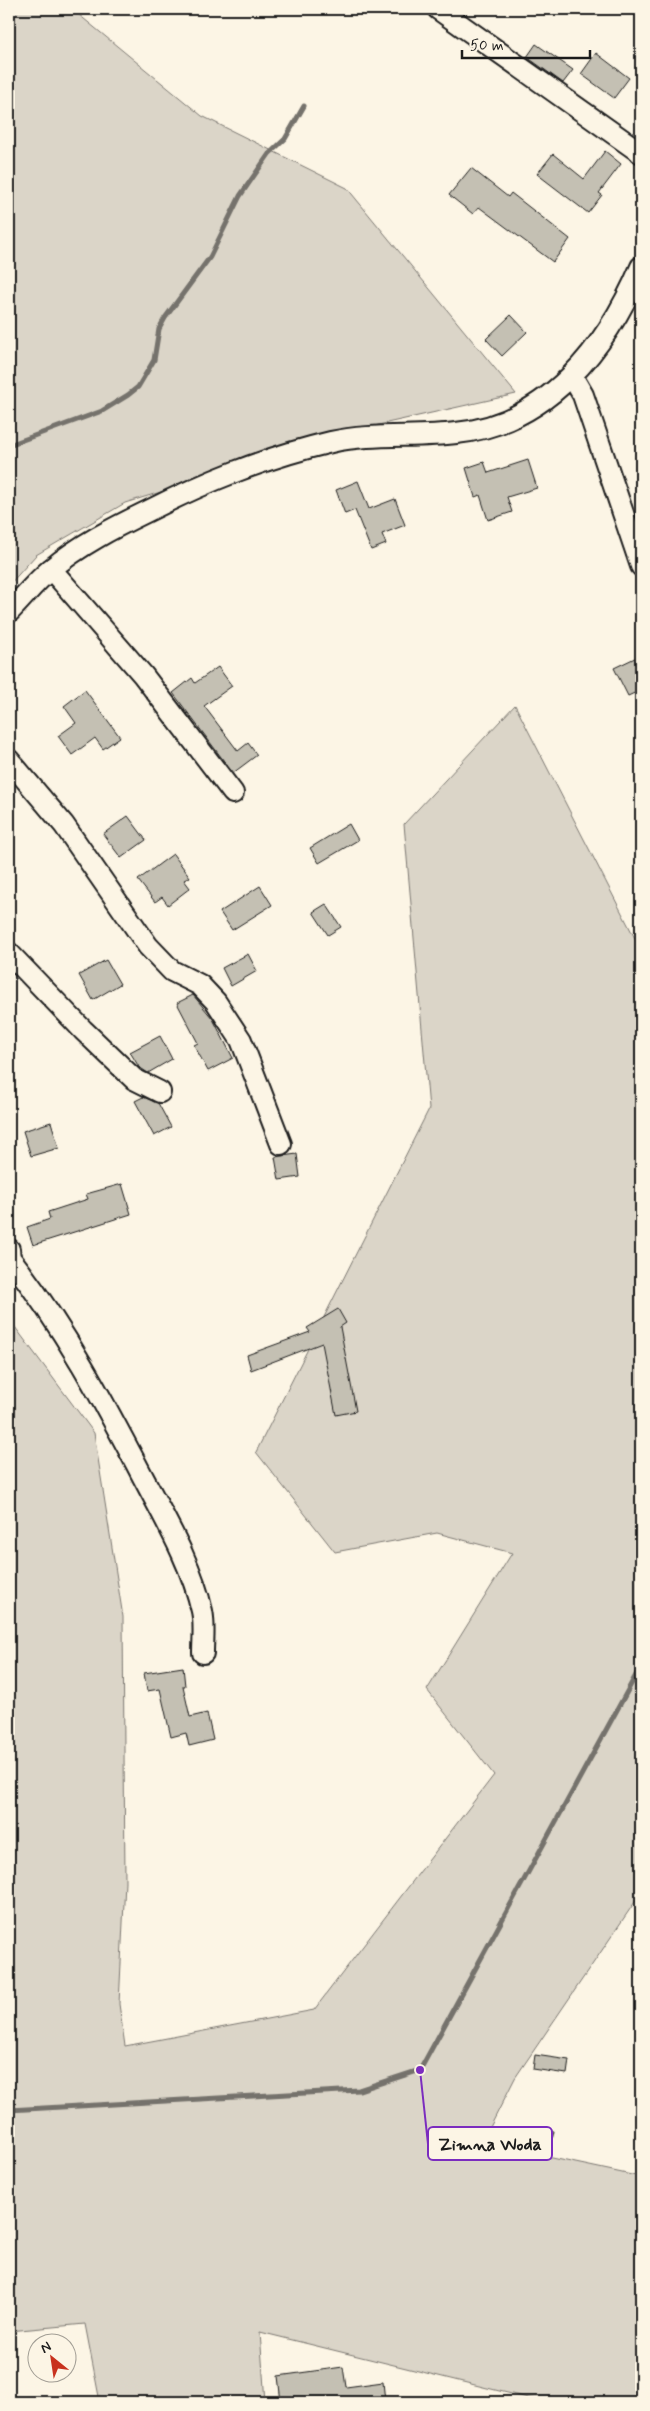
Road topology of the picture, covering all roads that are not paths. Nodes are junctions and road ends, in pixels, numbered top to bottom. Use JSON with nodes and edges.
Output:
{"nodes":[{"id":1,"x":438,"y":9,"type":"edge"},
{"id":2,"x":641,"y":153,"type":"edge"},
{"id":3,"x":640,"y":275,"type":"edge"},
{"id":4,"x":572,"y":376,"type":"junction"},
{"id":5,"x":641,"y":566,"type":"edge"},
{"id":6,"x":51,"y":569,"type":"junction"},
{"id":7,"x":9,"y":612,"type":"edge"},
{"id":8,"x":9,"y":760,"type":"edge"},
{"id":9,"x":233,"y":792,"type":"dead end"},
{"id":10,"x":9,"y":953,"type":"edge"},
{"id":11,"x":160,"y":1092,"type":"dead end"},
{"id":12,"x":281,"y":1144,"type":"dead end"},
{"id":13,"x":9,"y":1249,"type":"edge"},
{"id":14,"x":203,"y":1653,"type":"dead end"}],
"edges":[{"from":1,"to":2,"type":"street"},
{"from":3,"to":4,"type":"street"},
{"from":4,"to":5,"type":"street"},
{"from":4,"to":6,"type":"street"},
{"from":6,"to":7,"type":"street"},
{"from":6,"to":9,"type":"street"},
{"from":8,"to":12,"type":"street"},
{"from":10,"to":11,"type":"street"},
{"from":13,"to":14,"type":"street"}]}
